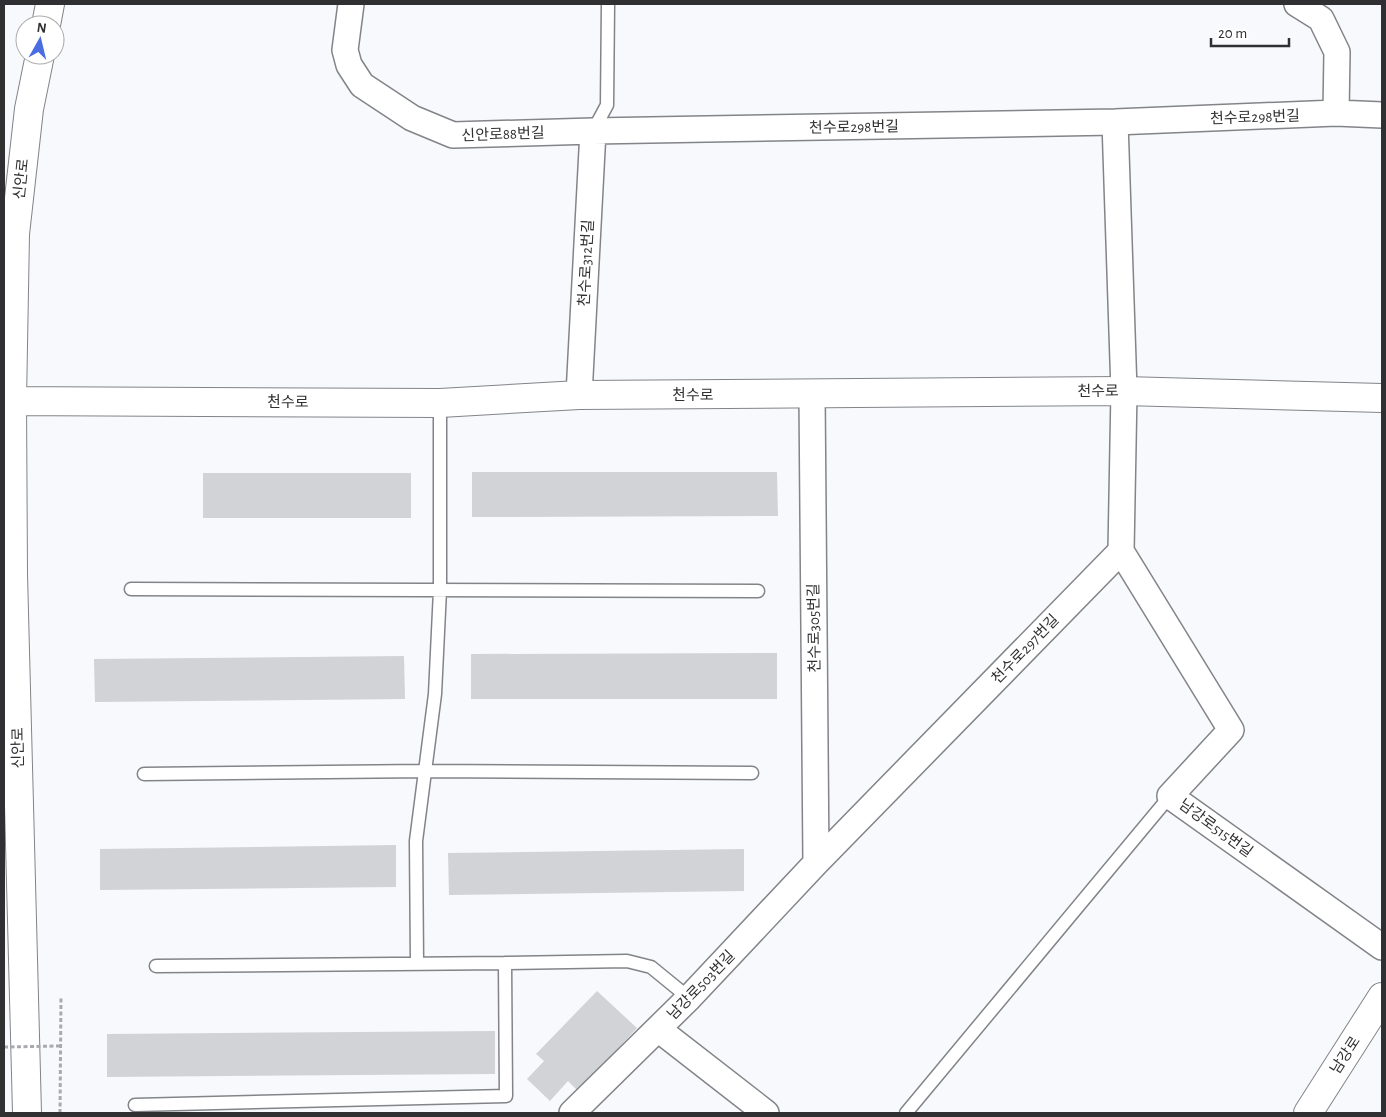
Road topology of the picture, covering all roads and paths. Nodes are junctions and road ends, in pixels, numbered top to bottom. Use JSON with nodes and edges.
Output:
{"nodes":[{"id":1,"x":351,"y":4,"type":"edge"},
{"id":2,"x":608,"y":4,"type":"edge"},
{"id":3,"x":1297,"y":4,"type":"edge"},
{"id":4,"x":38,"y":65,"type":"edge"},
{"id":5,"x":1336,"y":113,"type":"junction"},
{"id":6,"x":1382,"y":115,"type":"edge"},
{"id":7,"x":1115,"y":122,"type":"junction"},
{"id":8,"x":593,"y":131,"type":"junction"},
{"id":9,"x":1124,"y":390,"type":"junction"},
{"id":10,"x":812,"y":394,"type":"junction"},
{"id":11,"x":579,"y":395,"type":"junction"},
{"id":12,"x":1382,"y":398,"type":"edge"},
{"id":13,"x":8,"y":401,"type":"edge"},
{"id":14,"x":440,"y":403,"type":"junction"},
{"id":15,"x":1121,"y":551,"type":"junction"},
{"id":16,"x":131,"y":589,"type":"dead end"},
{"id":17,"x":440,"y":590,"type":"junction"},
{"id":18,"x":758,"y":591,"type":"dead end"},
{"id":19,"x":425,"y":771,"type":"junction"},
{"id":20,"x":144,"y":774,"type":"dead end"},
{"id":21,"x":752,"y":774,"type":"dead end"},
{"id":22,"x":1170,"y":796,"type":"junction"},
{"id":23,"x":816,"y":863,"type":"junction"},
{"id":24,"x":1382,"y":947,"type":"edge"},
{"id":25,"x":417,"y":963,"type":"junction"},
{"id":26,"x":505,"y":963,"type":"junction"},
{"id":27,"x":156,"y":966,"type":"dead end"},
{"id":28,"x":61,"y":996,"type":"dead end"},
{"id":29,"x":1382,"y":997,"type":"edge"},
{"id":30,"x":689,"y":998,"type":"junction"},
{"id":31,"x":658,"y":1029,"type":"junction"},
{"id":32,"x":60,"y":1046,"type":"junction"},
{"id":33,"x":4,"y":1047,"type":"edge"},
{"id":34,"x":135,"y":1105,"type":"dead end"},
{"id":35,"x":27,"y":1113,"type":"edge"},
{"id":36,"x":60,"y":1113,"type":"edge"},
{"id":37,"x":572,"y":1113,"type":"edge"},
{"id":38,"x":766,"y":1113,"type":"edge"},
{"id":39,"x":906,"y":1113,"type":"edge"},
{"id":40,"x":1308,"y":1113,"type":"edge"}],
"edges":[{"from":1,"to":8,"type":"street","name":"신안로88번길"},
{"from":2,"to":8,"type":"lane"},
{"from":3,"to":5,"type":"street"},
{"from":4,"to":13,"type":"street","name":"신안로"},
{"from":5,"to":6,"type":"street","name":"천수로298번길"},
{"from":5,"to":7,"type":"street","name":"천수로298번길"},
{"from":7,"to":8,"type":"street","name":"천수로298번길"},
{"from":7,"to":9,"type":"street"},
{"from":8,"to":11,"type":"street","name":"천수로312번길"},
{"from":9,"to":10,"type":"street","name":"천수로"},
{"from":9,"to":12,"type":"street","name":"천수로"},
{"from":9,"to":15,"type":"street"},
{"from":10,"to":11,"type":"street","name":"천수로"},
{"from":10,"to":23,"type":"street","name":"천수로305번길"},
{"from":11,"to":14,"type":"street","name":"천수로"},
{"from":13,"to":14,"type":"street","name":"천수로"},
{"from":13,"to":35,"type":"street","name":"신안로"},
{"from":14,"to":17,"type":"lane"},
{"from":15,"to":22,"type":"street","name":"남강로515번길"},
{"from":15,"to":23,"type":"street","name":"천수로297번길"},
{"from":16,"to":17,"type":"lane"},
{"from":17,"to":18,"type":"lane"},
{"from":17,"to":19,"type":"lane"},
{"from":19,"to":20,"type":"lane"},
{"from":19,"to":21,"type":"lane"},
{"from":19,"to":25,"type":"lane"},
{"from":22,"to":24,"type":"street","name":"남강로515번길"},
{"from":22,"to":39,"type":"lane"},
{"from":23,"to":30,"type":"street","name":"남강로503번길"},
{"from":25,"to":26,"type":"lane"},
{"from":25,"to":27,"type":"lane"},
{"from":26,"to":30,"type":"lane"},
{"from":26,"to":34,"type":"lane"},
{"from":28,"to":32,"type":"path"},
{"from":29,"to":40,"type":"street","name":"남강로"},
{"from":30,"to":31,"type":"street","name":"남강로503번길"},
{"from":31,"to":37,"type":"street"},
{"from":31,"to":38,"type":"street","name":"남강로503번길"},
{"from":32,"to":33,"type":"path","bridge":true},
{"from":32,"to":36,"type":"path"}]}
